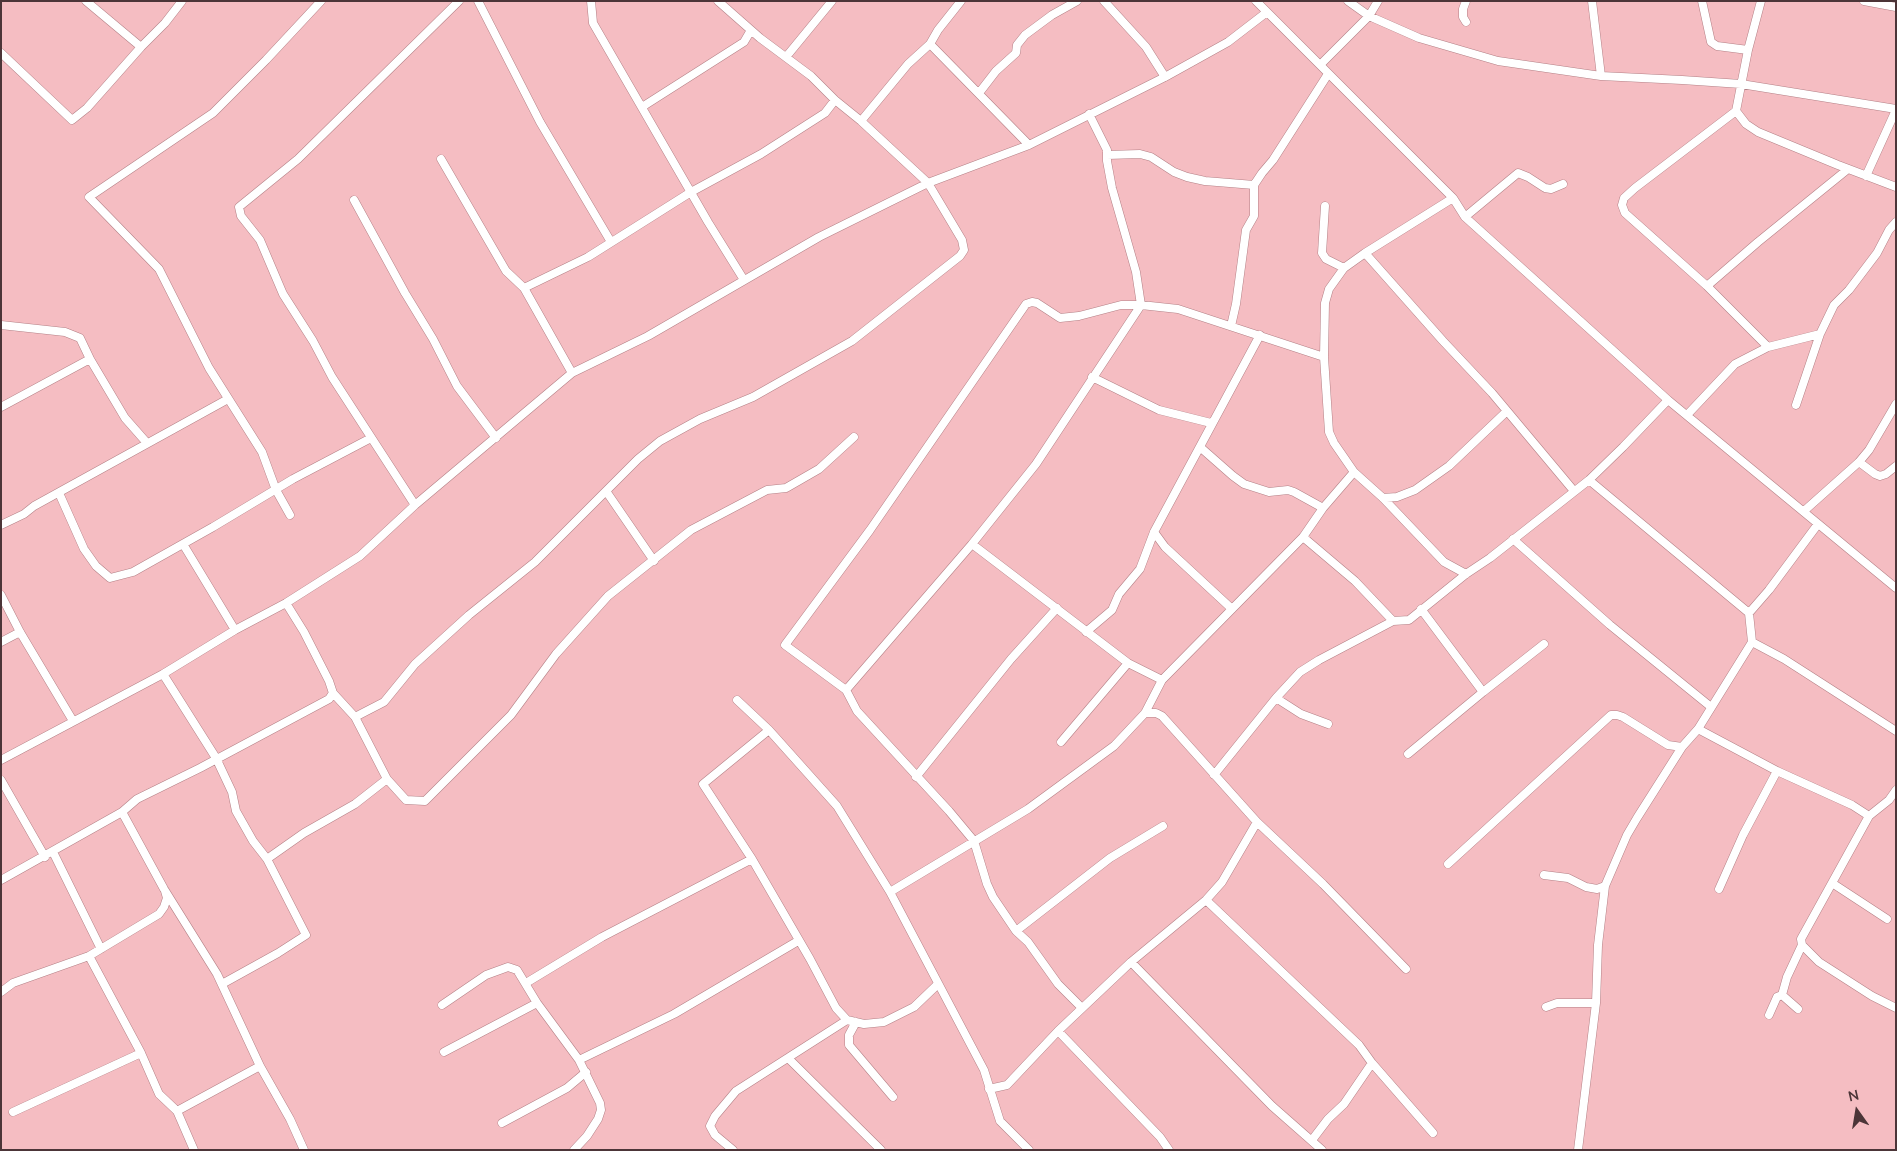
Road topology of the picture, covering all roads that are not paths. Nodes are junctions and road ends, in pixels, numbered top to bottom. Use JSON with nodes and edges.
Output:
{"nodes":[{"id":1,"x":86,"y":1,"type":"edge"},
{"id":2,"x":182,"y":1,"type":"edge"},
{"id":3,"x":321,"y":1,"type":"edge"},
{"id":4,"x":459,"y":1,"type":"edge"},
{"id":5,"x":478,"y":1,"type":"edge"},
{"id":6,"x":591,"y":1,"type":"edge"},
{"id":7,"x":718,"y":1,"type":"edge"},
{"id":8,"x":832,"y":1,"type":"edge"},
{"id":9,"x":961,"y":1,"type":"edge"},
{"id":10,"x":1077,"y":1,"type":"edge"},
{"id":11,"x":1104,"y":1,"type":"edge"},
{"id":12,"x":1256,"y":1,"type":"edge"},
{"id":13,"x":1348,"y":1,"type":"edge"},
{"id":14,"x":1378,"y":1,"type":"edge"},
{"id":15,"x":1466,"y":1,"type":"edge"},
{"id":16,"x":1592,"y":1,"type":"edge"},
{"id":17,"x":1702,"y":1,"type":"edge"},
{"id":18,"x":1762,"y":1,"type":"edge"},
{"id":19,"x":1864,"y":1,"type":"edge"},
{"id":20,"x":1896,"y":6,"type":"edge"},
{"id":21,"x":1267,"y":12,"type":"junction"},
{"id":22,"x":1369,"y":16,"type":"junction"},
{"id":23,"x":1466,"y":22,"type":"dead end"},
{"id":24,"x":751,"y":30,"type":"junction"},
{"id":25,"x":930,"y":44,"type":"junction"},
{"id":26,"x":141,"y":47,"type":"junction"},
{"id":27,"x":1748,"y":50,"type":"junction"},
{"id":28,"x":1,"y":53,"type":"edge"},
{"id":29,"x":786,"y":57,"type":"junction"},
{"id":30,"x":1320,"y":65,"type":"junction"},
{"id":31,"x":1328,"y":74,"type":"junction"},
{"id":32,"x":1601,"y":76,"type":"junction"},
{"id":33,"x":1165,"y":77,"type":"junction"},
{"id":34,"x":1741,"y":84,"type":"junction"},
{"id":35,"x":979,"y":93,"type":"junction"},
{"id":36,"x":835,"y":100,"type":"junction"},
{"id":37,"x":642,"y":108,"type":"junction"},
{"id":38,"x":1896,"y":109,"type":"edge"},
{"id":39,"x":1736,"y":111,"type":"junction"},
{"id":40,"x":1089,"y":114,"type":"junction"},
{"id":41,"x":861,"y":122,"type":"junction"},
{"id":42,"x":1029,"y":144,"type":"junction"},
{"id":43,"x":1107,"y":156,"type":"junction"},
{"id":44,"x":442,"y":158,"type":"dead end"},
{"id":45,"x":1848,"y":169,"type":"junction"},
{"id":46,"x":1866,"y":176,"type":"junction"},
{"id":47,"x":928,"y":183,"type":"junction"},
{"id":48,"x":1563,"y":184,"type":"dead end"},
{"id":49,"x":1254,"y":185,"type":"junction"},
{"id":50,"x":1896,"y":187,"type":"edge"},
{"id":51,"x":691,"y":192,"type":"junction"},
{"id":52,"x":1454,"y":198,"type":"junction"},
{"id":53,"x":354,"y":200,"type":"dead end"},
{"id":54,"x":1325,"y":206,"type":"dead end"},
{"id":55,"x":1465,"y":216,"type":"junction"},
{"id":56,"x":1896,"y":222,"type":"edge"},
{"id":57,"x":611,"y":242,"type":"junction"},
{"id":58,"x":1365,"y":253,"type":"junction"},
{"id":59,"x":1344,"y":268,"type":"junction"},
{"id":60,"x":744,"y":280,"type":"junction"},
{"id":61,"x":1707,"y":286,"type":"junction"},
{"id":62,"x":524,"y":288,"type":"junction"},
{"id":63,"x":1141,"y":305,"type":"junction"},
{"id":64,"x":1,"y":324,"type":"edge"},
{"id":65,"x":1231,"y":326,"type":"junction"},
{"id":66,"x":1820,"y":334,"type":"junction"},
{"id":67,"x":1260,"y":335,"type":"junction"},
{"id":68,"x":1768,"y":347,"type":"junction"},
{"id":69,"x":1324,"y":357,"type":"junction"},
{"id":70,"x":90,"y":359,"type":"junction"},
{"id":71,"x":572,"y":373,"type":"junction"},
{"id":72,"x":1092,"y":377,"type":"junction"},
{"id":73,"x":228,"y":399,"type":"junction"},
{"id":74,"x":1668,"y":400,"type":"junction"},
{"id":75,"x":1896,"y":404,"type":"edge"},
{"id":76,"x":1796,"y":405,"type":"dead end"},
{"id":77,"x":1,"y":407,"type":"edge"},
{"id":78,"x":1506,"y":411,"type":"junction"},
{"id":79,"x":1687,"y":415,"type":"junction"},
{"id":80,"x":1211,"y":423,"type":"junction"},
{"id":81,"x":854,"y":437,"type":"dead end"},
{"id":82,"x":371,"y":438,"type":"junction"},
{"id":83,"x":496,"y":438,"type":"junction"},
{"id":84,"x":148,"y":443,"type":"junction"},
{"id":85,"x":1200,"y":447,"type":"junction"},
{"id":86,"x":1859,"y":462,"type":"junction"},
{"id":87,"x":1896,"y":466,"type":"edge"},
{"id":88,"x":1354,"y":472,"type":"junction"},
{"id":89,"x":1589,"y":480,"type":"junction"},
{"id":90,"x":276,"y":490,"type":"junction"},
{"id":91,"x":606,"y":491,"type":"junction"},
{"id":92,"x":1574,"y":491,"type":"junction"},
{"id":93,"x":59,"y":494,"type":"junction"},
{"id":94,"x":1383,"y":498,"type":"junction"},
{"id":95,"x":414,"y":505,"type":"junction"},
{"id":96,"x":1323,"y":508,"type":"junction"},
{"id":97,"x":1804,"y":511,"type":"junction"},
{"id":98,"x":290,"y":515,"type":"dead end"},
{"id":99,"x":1818,"y":524,"type":"junction"},
{"id":100,"x":1,"y":525,"type":"edge"},
{"id":101,"x":1154,"y":532,"type":"junction"},
{"id":102,"x":1303,"y":537,"type":"junction"},
{"id":103,"x":1513,"y":539,"type":"junction"},
{"id":104,"x":183,"y":544,"type":"junction"},
{"id":105,"x":972,"y":544,"type":"junction"},
{"id":106,"x":654,"y":561,"type":"junction"},
{"id":107,"x":1466,"y":574,"type":"junction"},
{"id":108,"x":1896,"y":588,"type":"edge"},
{"id":109,"x":1,"y":595,"type":"edge"},
{"id":110,"x":286,"y":603,"type":"junction"},
{"id":111,"x":1057,"y":608,"type":"junction"},
{"id":112,"x":1232,"y":609,"type":"junction"},
{"id":113,"x":1421,"y":609,"type":"junction"},
{"id":114,"x":1749,"y":613,"type":"junction"},
{"id":115,"x":1393,"y":621,"type":"junction"},
{"id":116,"x":236,"y":630,"type":"junction"},
{"id":117,"x":20,"y":632,"type":"junction"},
{"id":118,"x":1086,"y":632,"type":"junction"},
{"id":119,"x":1,"y":642,"type":"edge"},
{"id":120,"x":1752,"y":642,"type":"junction"},
{"id":121,"x":1544,"y":644,"type":"dead end"},
{"id":122,"x":1128,"y":663,"type":"junction"},
{"id":123,"x":163,"y":674,"type":"junction"},
{"id":124,"x":1162,"y":680,"type":"junction"},
{"id":125,"x":846,"y":690,"type":"junction"},
{"id":126,"x":1483,"y":692,"type":"junction"},
{"id":127,"x":332,"y":693,"type":"junction"},
{"id":128,"x":1276,"y":698,"type":"junction"},
{"id":129,"x":737,"y":700,"type":"dead end"},
{"id":130,"x":1711,"y":707,"type":"junction"},
{"id":131,"x":1147,"y":709,"type":"junction"},
{"id":132,"x":355,"y":717,"type":"junction"},
{"id":133,"x":73,"y":721,"type":"junction"},
{"id":134,"x":1328,"y":724,"type":"dead end"},
{"id":135,"x":769,"y":730,"type":"junction"},
{"id":136,"x":1698,"y":730,"type":"junction"},
{"id":137,"x":1896,"y":732,"type":"edge"},
{"id":138,"x":1061,"y":742,"type":"dead end"},
{"id":139,"x":1682,"y":747,"type":"junction"},
{"id":140,"x":1408,"y":754,"type":"dead end"},
{"id":141,"x":216,"y":758,"type":"junction"},
{"id":142,"x":1,"y":760,"type":"edge"},
{"id":143,"x":1777,"y":771,"type":"junction"},
{"id":144,"x":1214,"y":774,"type":"junction"},
{"id":145,"x":916,"y":776,"type":"junction"},
{"id":146,"x":387,"y":779,"type":"junction"},
{"id":147,"x":1,"y":780,"type":"edge"},
{"id":148,"x":1896,"y":790,"type":"edge"},
{"id":149,"x":1893,"y":803,"type":"edge"},
{"id":150,"x":122,"y":812,"type":"junction"},
{"id":151,"x":1869,"y":816,"type":"junction"},
{"id":152,"x":1257,"y":822,"type":"junction"},
{"id":153,"x":1163,"y":826,"type":"dead end"},
{"id":154,"x":974,"y":841,"type":"junction"},
{"id":155,"x":53,"y":852,"type":"junction"},
{"id":156,"x":45,"y":857,"type":"junction"},
{"id":157,"x":267,"y":859,"type":"junction"},
{"id":158,"x":752,"y":860,"type":"junction"},
{"id":159,"x":1448,"y":864,"type":"dead end"},
{"id":160,"x":1544,"y":875,"type":"dead end"},
{"id":161,"x":1,"y":880,"type":"edge"},
{"id":162,"x":1832,"y":883,"type":"junction"},
{"id":163,"x":1605,"y":886,"type":"junction"},
{"id":164,"x":164,"y":888,"type":"junction"},
{"id":165,"x":1719,"y":889,"type":"dead end"},
{"id":166,"x":890,"y":892,"type":"junction"},
{"id":167,"x":1206,"y":900,"type":"junction"},
{"id":168,"x":1887,"y":919,"type":"dead end"},
{"id":169,"x":1016,"y":931,"type":"junction"},
{"id":170,"x":798,"y":941,"type":"junction"},
{"id":171,"x":1802,"y":945,"type":"junction"},
{"id":172,"x":101,"y":949,"type":"junction"},
{"id":173,"x":89,"y":956,"type":"junction"},
{"id":174,"x":1131,"y":962,"type":"junction"},
{"id":175,"x":1406,"y":969,"type":"dead end"},
{"id":176,"x":526,"y":983,"type":"junction"},
{"id":177,"x":222,"y":984,"type":"junction"},
{"id":178,"x":938,"y":984,"type":"junction"},
{"id":179,"x":1,"y":992,"type":"edge"},
{"id":180,"x":1782,"y":995,"type":"junction"},
{"id":181,"x":537,"y":1003,"type":"junction"},
{"id":182,"x":1596,"y":1003,"type":"junction"},
{"id":183,"x":442,"y":1005,"type":"dead end"},
{"id":184,"x":1546,"y":1007,"type":"dead end"},
{"id":185,"x":1082,"y":1008,"type":"junction"},
{"id":186,"x":1896,"y":1008,"type":"edge"},
{"id":187,"x":1798,"y":1009,"type":"dead end"},
{"id":188,"x":1769,"y":1014,"type":"dead end"},
{"id":189,"x":847,"y":1020,"type":"junction"},
{"id":190,"x":856,"y":1022,"type":"junction"},
{"id":191,"x":1058,"y":1031,"type":"junction"},
{"id":192,"x":444,"y":1052,"type":"dead end"},
{"id":193,"x":141,"y":1053,"type":"junction"},
{"id":194,"x":788,"y":1058,"type":"junction"},
{"id":195,"x":579,"y":1060,"type":"junction"},
{"id":196,"x":1372,"y":1064,"type":"junction"},
{"id":197,"x":260,"y":1066,"type":"junction"},
{"id":198,"x":586,"y":1072,"type":"junction"},
{"id":199,"x":989,"y":1089,"type":"junction"},
{"id":200,"x":893,"y":1097,"type":"dead end"},
{"id":201,"x":177,"y":1111,"type":"junction"},
{"id":202,"x":13,"y":1112,"type":"dead end"},
{"id":203,"x":502,"y":1123,"type":"dead end"},
{"id":204,"x":1433,"y":1133,"type":"dead end"},
{"id":205,"x":1312,"y":1140,"type":"junction"},
{"id":206,"x":194,"y":1150,"type":"edge"},
{"id":207,"x":304,"y":1150,"type":"edge"},
{"id":208,"x":574,"y":1150,"type":"edge"},
{"id":209,"x":733,"y":1150,"type":"edge"},
{"id":210,"x":881,"y":1150,"type":"edge"},
{"id":211,"x":1029,"y":1150,"type":"edge"},
{"id":212,"x":1169,"y":1150,"type":"edge"},
{"id":213,"x":1322,"y":1150,"type":"edge"},
{"id":214,"x":1578,"y":1150,"type":"edge"}],
"edges":[{"from":1,"to":26,"type":"street"},
{"from":2,"to":26,"type":"street"},
{"from":3,"to":73,"type":"street"},
{"from":4,"to":82,"type":"street"},
{"from":5,"to":57,"type":"street"},
{"from":6,"to":37,"type":"street"},
{"from":7,"to":24,"type":"street"},
{"from":8,"to":29,"type":"street"},
{"from":9,"to":25,"type":"street"},
{"from":10,"to":35,"type":"street"},
{"from":11,"to":33,"type":"street"},
{"from":12,"to":21,"type":"street"},
{"from":13,"to":22,"type":"street"},
{"from":14,"to":22,"type":"street"},
{"from":15,"to":23,"type":"street"},
{"from":16,"to":32,"type":"street"},
{"from":17,"to":27,"type":"street"},
{"from":18,"to":27,"type":"street"},
{"from":19,"to":20,"type":"street"},
{"from":21,"to":30,"type":"street"},
{"from":21,"to":33,"type":"street"},
{"from":22,"to":30,"type":"street"},
{"from":22,"to":32,"type":"street"},
{"from":24,"to":29,"type":"street"},
{"from":24,"to":37,"type":"street"},
{"from":25,"to":35,"type":"street"},
{"from":25,"to":41,"type":"street"},
{"from":26,"to":28,"type":"street"},
{"from":27,"to":34,"type":"street"},
{"from":29,"to":36,"type":"street"},
{"from":30,"to":31,"type":"street"},
{"from":31,"to":49,"type":"street"},
{"from":31,"to":52,"type":"street"},
{"from":32,"to":34,"type":"street"},
{"from":33,"to":40,"type":"street"},
{"from":34,"to":38,"type":"street"},
{"from":34,"to":39,"type":"street"},
{"from":35,"to":42,"type":"street"},
{"from":36,"to":41,"type":"street"},
{"from":36,"to":51,"type":"street"},
{"from":37,"to":51,"type":"street"},
{"from":38,"to":46,"type":"street"},
{"from":39,"to":45,"type":"street"},
{"from":39,"to":61,"type":"street"},
{"from":40,"to":42,"type":"street"},
{"from":40,"to":43,"type":"street"},
{"from":41,"to":47,"type":"street"},
{"from":42,"to":47,"type":"street"},
{"from":43,"to":49,"type":"street"},
{"from":43,"to":63,"type":"street"},
{"from":44,"to":62,"type":"street"},
{"from":45,"to":46,"type":"street"},
{"from":45,"to":61,"type":"street"},
{"from":46,"to":50,"type":"street"},
{"from":47,"to":60,"type":"street"},
{"from":47,"to":91,"type":"street"},
{"from":48,"to":55,"type":"street"},
{"from":49,"to":65,"type":"street"},
{"from":51,"to":57,"type":"street"},
{"from":51,"to":60,"type":"street"},
{"from":52,"to":55,"type":"street"},
{"from":52,"to":58,"type":"street"},
{"from":53,"to":83,"type":"street"},
{"from":54,"to":59,"type":"street"},
{"from":55,"to":74,"type":"street"},
{"from":56,"to":66,"type":"street"},
{"from":57,"to":62,"type":"street"},
{"from":58,"to":59,"type":"street"},
{"from":58,"to":78,"type":"street"},
{"from":59,"to":69,"type":"street"},
{"from":60,"to":71,"type":"street"},
{"from":61,"to":68,"type":"street"},
{"from":62,"to":71,"type":"street"},
{"from":63,"to":65,"type":"street"},
{"from":63,"to":72,"type":"street"},
{"from":63,"to":125,"type":"street"},
{"from":64,"to":70,"type":"street"},
{"from":65,"to":67,"type":"street"},
{"from":66,"to":68,"type":"street"},
{"from":66,"to":76,"type":"street"},
{"from":67,"to":69,"type":"street"},
{"from":67,"to":80,"type":"street"},
{"from":68,"to":79,"type":"street"},
{"from":69,"to":88,"type":"street"},
{"from":70,"to":77,"type":"street"},
{"from":70,"to":84,"type":"street"},
{"from":71,"to":83,"type":"street"},
{"from":72,"to":80,"type":"street"},
{"from":72,"to":105,"type":"street"},
{"from":73,"to":84,"type":"street"},
{"from":73,"to":90,"type":"street"},
{"from":74,"to":79,"type":"street"},
{"from":74,"to":89,"type":"street"},
{"from":75,"to":86,"type":"street"},
{"from":78,"to":92,"type":"street"},
{"from":78,"to":94,"type":"street"},
{"from":79,"to":97,"type":"street"},
{"from":80,"to":85,"type":"street"},
{"from":81,"to":106,"type":"street"},
{"from":82,"to":90,"type":"street"},
{"from":82,"to":95,"type":"street"},
{"from":83,"to":95,"type":"street"},
{"from":84,"to":93,"type":"street"},
{"from":85,"to":96,"type":"street"},
{"from":85,"to":101,"type":"street"},
{"from":86,"to":87,"type":"street"},
{"from":86,"to":97,"type":"street"},
{"from":88,"to":94,"type":"street"},
{"from":88,"to":96,"type":"street"},
{"from":89,"to":92,"type":"street"},
{"from":89,"to":114,"type":"street"},
{"from":90,"to":98,"type":"street"},
{"from":90,"to":104,"type":"street"},
{"from":91,"to":106,"type":"street"},
{"from":91,"to":132,"type":"street"},
{"from":92,"to":103,"type":"street"},
{"from":93,"to":100,"type":"street"},
{"from":93,"to":104,"type":"street"},
{"from":94,"to":107,"type":"street"},
{"from":95,"to":110,"type":"street"},
{"from":96,"to":102,"type":"street"},
{"from":97,"to":99,"type":"street"},
{"from":99,"to":108,"type":"street"},
{"from":99,"to":114,"type":"street"},
{"from":101,"to":112,"type":"street"},
{"from":101,"to":118,"type":"street"},
{"from":102,"to":112,"type":"street"},
{"from":102,"to":115,"type":"street"},
{"from":103,"to":107,"type":"street"},
{"from":103,"to":130,"type":"street"},
{"from":104,"to":116,"type":"street"},
{"from":105,"to":111,"type":"street"},
{"from":105,"to":125,"type":"street"},
{"from":106,"to":146,"type":"street"},
{"from":107,"to":113,"type":"street"},
{"from":109,"to":117,"type":"street"},
{"from":110,"to":116,"type":"street"},
{"from":110,"to":127,"type":"street"},
{"from":111,"to":118,"type":"street"},
{"from":111,"to":145,"type":"street"},
{"from":112,"to":124,"type":"street"},
{"from":113,"to":115,"type":"street"},
{"from":113,"to":126,"type":"street"},
{"from":114,"to":120,"type":"street"},
{"from":115,"to":128,"type":"street"},
{"from":116,"to":123,"type":"street"},
{"from":117,"to":119,"type":"street"},
{"from":117,"to":133,"type":"street"},
{"from":118,"to":122,"type":"street"},
{"from":120,"to":130,"type":"street"},
{"from":120,"to":137,"type":"street"},
{"from":121,"to":126,"type":"street"},
{"from":122,"to":124,"type":"street"},
{"from":122,"to":138,"type":"street"},
{"from":123,"to":133,"type":"street"},
{"from":123,"to":141,"type":"street"},
{"from":124,"to":131,"type":"street"},
{"from":125,"to":145,"type":"street"},
{"from":126,"to":140,"type":"street"},
{"from":127,"to":132,"type":"street"},
{"from":127,"to":141,"type":"street"},
{"from":128,"to":134,"type":"street"},
{"from":128,"to":144,"type":"street"},
{"from":129,"to":135,"type":"street"},
{"from":130,"to":136,"type":"street"},
{"from":131,"to":144,"type":"street"},
{"from":131,"to":154,"type":"street"},
{"from":132,"to":146,"type":"street"},
{"from":133,"to":142,"type":"street"},
{"from":135,"to":158,"type":"street"},
{"from":135,"to":166,"type":"street"},
{"from":136,"to":139,"type":"street"},
{"from":136,"to":143,"type":"street"},
{"from":139,"to":159,"type":"street"},
{"from":139,"to":163,"type":"street"},
{"from":141,"to":150,"type":"street"},
{"from":141,"to":157,"type":"street"},
{"from":143,"to":151,"type":"street"},
{"from":143,"to":165,"type":"street"},
{"from":144,"to":152,"type":"street"},
{"from":145,"to":154,"type":"street"},
{"from":146,"to":157,"type":"street"},
{"from":147,"to":156,"type":"street"},
{"from":148,"to":149,"type":"street"},
{"from":149,"to":151,"type":"street"},
{"from":150,"to":155,"type":"street"},
{"from":150,"to":164,"type":"street"},
{"from":151,"to":162,"type":"street"},
{"from":152,"to":167,"type":"street"},
{"from":152,"to":175,"type":"street"},
{"from":153,"to":169,"type":"street"},
{"from":154,"to":166,"type":"street"},
{"from":154,"to":169,"type":"street"},
{"from":155,"to":156,"type":"street"},
{"from":155,"to":172,"type":"street"},
{"from":156,"to":161,"type":"street"},
{"from":157,"to":177,"type":"street"},
{"from":158,"to":170,"type":"street"},
{"from":158,"to":176,"type":"street"},
{"from":160,"to":163,"type":"street"},
{"from":162,"to":168,"type":"street"},
{"from":162,"to":171,"type":"street"},
{"from":163,"to":182,"type":"street"},
{"from":164,"to":172,"type":"street"},
{"from":164,"to":177,"type":"street"},
{"from":166,"to":178,"type":"street"},
{"from":167,"to":174,"type":"street"},
{"from":167,"to":196,"type":"street"},
{"from":169,"to":185,"type":"street"},
{"from":170,"to":189,"type":"street"},
{"from":170,"to":195,"type":"street"},
{"from":171,"to":180,"type":"street"},
{"from":171,"to":186,"type":"street"},
{"from":172,"to":173,"type":"street"},
{"from":173,"to":179,"type":"street"},
{"from":173,"to":193,"type":"street"},
{"from":174,"to":185,"type":"street"},
{"from":174,"to":205,"type":"street"},
{"from":176,"to":181,"type":"street"},
{"from":176,"to":183,"type":"street"},
{"from":177,"to":197,"type":"street"},
{"from":178,"to":190,"type":"street"},
{"from":178,"to":199,"type":"street"},
{"from":180,"to":187,"type":"street"},
{"from":180,"to":188,"type":"street"},
{"from":181,"to":192,"type":"street"},
{"from":181,"to":195,"type":"street"},
{"from":182,"to":184,"type":"street"},
{"from":182,"to":214,"type":"street"},
{"from":185,"to":191,"type":"street"},
{"from":189,"to":190,"type":"street"},
{"from":189,"to":194,"type":"street"},
{"from":190,"to":200,"type":"street"},
{"from":191,"to":199,"type":"street"},
{"from":191,"to":212,"type":"street"},
{"from":193,"to":201,"type":"street"},
{"from":193,"to":202,"type":"street"},
{"from":194,"to":209,"type":"street"},
{"from":194,"to":210,"type":"street"},
{"from":195,"to":198,"type":"street"},
{"from":196,"to":204,"type":"street"},
{"from":196,"to":205,"type":"street"},
{"from":197,"to":201,"type":"street"},
{"from":197,"to":207,"type":"street"},
{"from":198,"to":203,"type":"street"},
{"from":198,"to":208,"type":"street"},
{"from":199,"to":211,"type":"street"},
{"from":201,"to":206,"type":"street"},
{"from":205,"to":213,"type":"street"}]}
